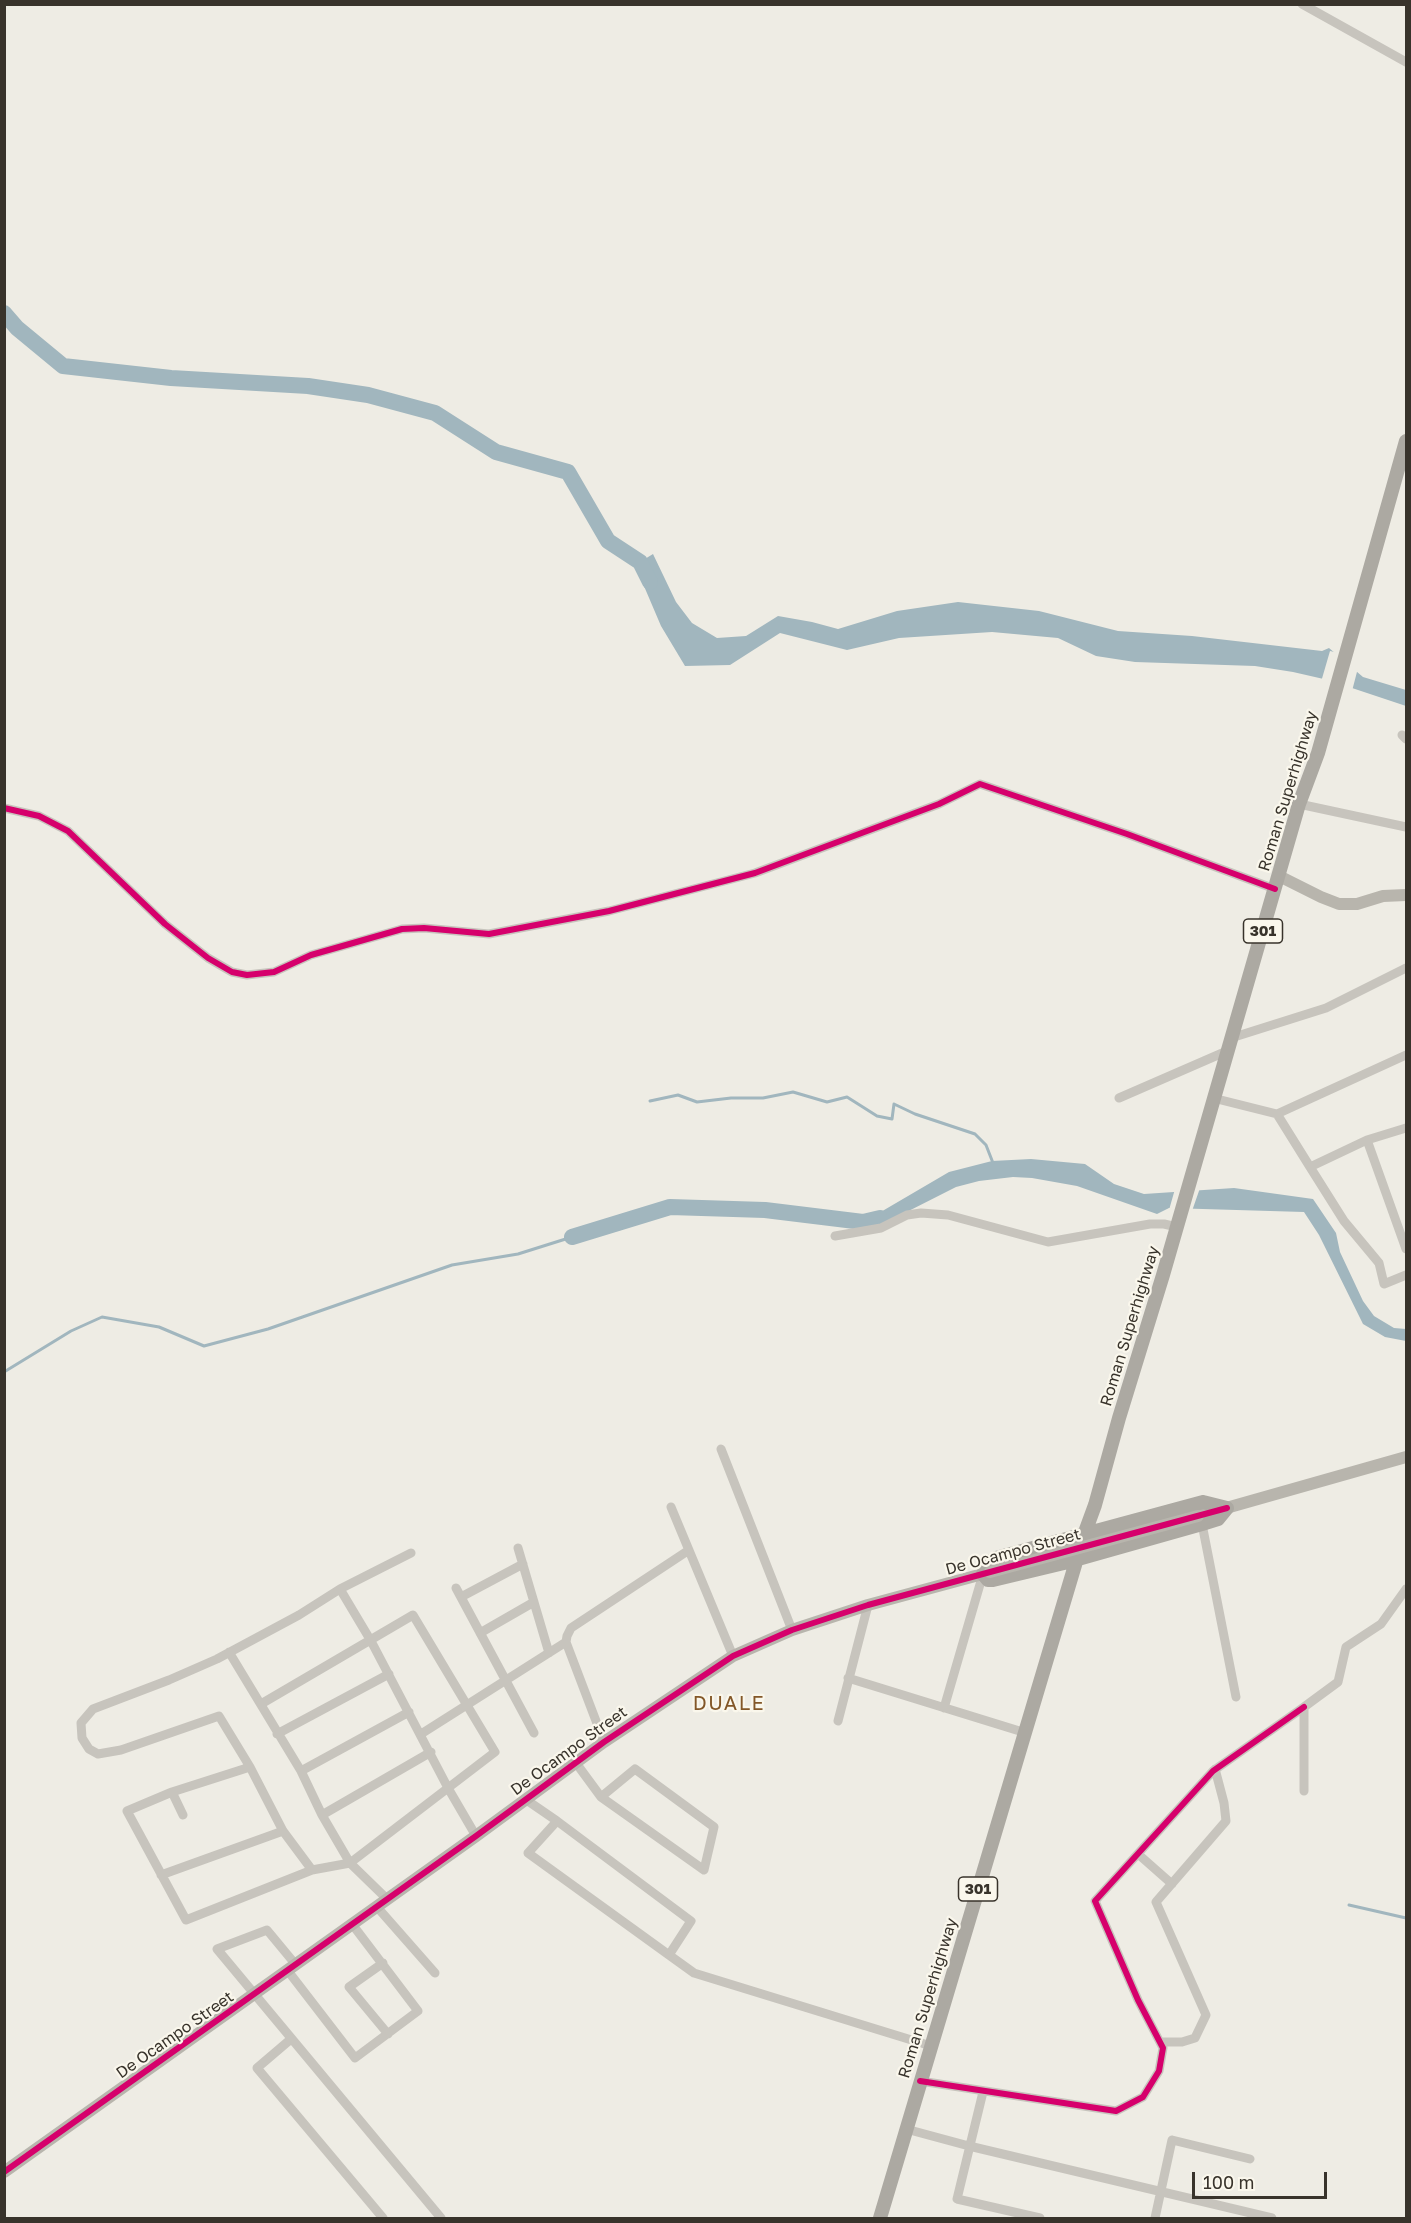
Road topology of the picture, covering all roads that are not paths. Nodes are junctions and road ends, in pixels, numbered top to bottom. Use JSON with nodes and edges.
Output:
{"nodes":[{"id":1,"x":1302,"y":4,"type":"edge"},
{"id":2,"x":1407,"y":62,"type":"edge"},
{"id":3,"x":1407,"y":441,"type":"edge"},
{"id":4,"x":1299,"y":804,"type":"junction"},
{"id":5,"x":4,"y":808,"type":"edge"},
{"id":6,"x":1407,"y":827,"type":"edge"},
{"id":7,"x":1277,"y":882,"type":"junction"},
{"id":8,"x":1407,"y":895,"type":"edge"},
{"id":9,"x":1407,"y":968,"type":"edge"},
{"id":10,"x":1229,"y":1045,"type":"junction"},
{"id":11,"x":1407,"y":1055,"type":"edge"},
{"id":12,"x":1119,"y":1098,"type":"dead end"},
{"id":13,"x":1213,"y":1098,"type":"junction"},
{"id":14,"x":1277,"y":1114,"type":"junction"},
{"id":15,"x":1405,"y":1132,"type":"edge"},
{"id":16,"x":1367,"y":1140,"type":"junction"},
{"id":17,"x":1310,"y":1167,"type":"junction"},
{"id":18,"x":1179,"y":1220,"type":"junction"},
{"id":19,"x":835,"y":1236,"type":"dead end"},
{"id":20,"x":1407,"y":1249,"type":"edge"},
{"id":21,"x":1407,"y":1275,"type":"edge"},
{"id":22,"x":721,"y":1449,"type":"dead end"},
{"id":23,"x":1407,"y":1457,"type":"edge"},
{"id":24,"x":670,"y":1507,"type":"dead end"},
{"id":25,"x":1227,"y":1508,"type":"junction"},
{"id":26,"x":1200,"y":1520,"type":"junction"},
{"id":27,"x":1084,"y":1535,"type":"junction"},
{"id":28,"x":518,"y":1548,"type":"dead end"},
{"id":29,"x":689,"y":1550,"type":"junction"},
{"id":30,"x":411,"y":1553,"type":"dead end"},
{"id":31,"x":1078,"y":1559,"type":"junction"},
{"id":32,"x":523,"y":1564,"type":"junction"},
{"id":33,"x":986,"y":1573,"type":"junction"},
{"id":34,"x":340,"y":1589,"type":"junction"},
{"id":35,"x":1407,"y":1589,"type":"edge"},
{"id":36,"x":534,"y":1602,"type":"junction"},
{"id":37,"x":868,"y":1605,"type":"junction"},
{"id":38,"x":792,"y":1630,"type":"junction"},
{"id":39,"x":480,"y":1633,"type":"junction"},
{"id":40,"x":371,"y":1641,"type":"junction"},
{"id":41,"x":566,"y":1642,"type":"junction"},
{"id":42,"x":229,"y":1652,"type":"junction"},
{"id":43,"x":549,"y":1653,"type":"junction"},
{"id":44,"x":733,"y":1656,"type":"junction"},
{"id":45,"x":389,"y":1674,"type":"junction"},
{"id":46,"x":848,"y":1678,"type":"junction"},
{"id":47,"x":506,"y":1681,"type":"junction"},
{"id":48,"x":1236,"y":1697,"type":"dead end"},
{"id":49,"x":261,"y":1704,"type":"junction"},
{"id":50,"x":467,"y":1705,"type":"junction"},
{"id":51,"x":1304,"y":1707,"type":"junction"},
{"id":52,"x":944,"y":1708,"type":"junction"},
{"id":53,"x":408,"y":1712,"type":"junction"},
{"id":54,"x":838,"y":1721,"type":"dead end"},
{"id":55,"x":534,"y":1733,"type":"dead end"},
{"id":56,"x":1026,"y":1733,"type":"junction"},
{"id":57,"x":277,"y":1734,"type":"junction"},
{"id":58,"x":421,"y":1734,"type":"junction"},
{"id":59,"x":604,"y":1742,"type":"junction"},
{"id":60,"x":431,"y":1752,"type":"junction"},
{"id":61,"x":576,"y":1763,"type":"junction"},
{"id":62,"x":250,"y":1767,"type":"junction"},
{"id":63,"x":1215,"y":1770,"type":"junction"},
{"id":64,"x":301,"y":1771,"type":"junction"},
{"id":65,"x":448,"y":1788,"type":"junction"},
{"id":66,"x":1304,"y":1791,"type":"dead end"},
{"id":67,"x":172,"y":1792,"type":"junction"},
{"id":68,"x":601,"y":1797,"type":"junction"},
{"id":69,"x":525,"y":1799,"type":"junction"},
{"id":70,"x":183,"y":1815,"type":"dead end"},
{"id":71,"x":322,"y":1815,"type":"junction"},
{"id":72,"x":556,"y":1821,"type":"junction"},
{"id":73,"x":283,"y":1831,"type":"junction"},
{"id":74,"x":476,"y":1836,"type":"junction"},
{"id":75,"x":1138,"y":1854,"type":"junction"},
{"id":76,"x":350,"y":1863,"type":"junction"},
{"id":77,"x":312,"y":1870,"type":"junction"},
{"id":78,"x":161,"y":1875,"type":"junction"},
{"id":79,"x":1172,"y":1884,"type":"junction"},
{"id":80,"x":382,"y":1903,"type":"junction"},
{"id":81,"x":352,"y":1924,"type":"junction"},
{"id":82,"x":669,"y":1956,"type":"junction"},
{"id":83,"x":383,"y":1963,"type":"junction"},
{"id":84,"x":292,"y":1968,"type":"junction"},
{"id":85,"x":435,"y":1973,"type":"dead end"},
{"id":86,"x":255,"y":1995,"type":"junction"},
{"id":87,"x":388,"y":2034,"type":"junction"},
{"id":88,"x":291,"y":2039,"type":"junction"},
{"id":89,"x":1160,"y":2042,"type":"junction"},
{"id":90,"x":931,"y":2046,"type":"junction"},
{"id":91,"x":920,"y":2081,"type":"junction"},
{"id":92,"x":983,"y":2092,"type":"junction"},
{"id":93,"x":906,"y":2129,"type":"junction"},
{"id":94,"x":969,"y":2146,"type":"junction"},
{"id":95,"x":1250,"y":2159,"type":"dead end"},
{"id":96,"x":4,"y":2172,"type":"edge"},
{"id":97,"x":1161,"y":2192,"type":"junction"},
{"id":98,"x":383,"y":2218,"type":"edge"},
{"id":99,"x":441,"y":2218,"type":"edge"},
{"id":100,"x":880,"y":2218,"type":"edge"},
{"id":101,"x":1040,"y":2218,"type":"edge"},
{"id":102,"x":1155,"y":2218,"type":"edge"},
{"id":103,"x":1272,"y":2218,"type":"edge"}],
"edges":[{"from":1,"to":2,"type":"street"},
{"from":3,"to":4,"type":"main road","name":"Roman Superhighway","number":"301"},
{"from":4,"to":6,"type":"street"},
{"from":4,"to":7,"type":"main road","name":"Roman Superhighway","number":"301"},
{"from":5,"to":7,"type":"street"},
{"from":7,"to":8,"type":"street"},
{"from":7,"to":10,"type":"main road","name":"Roman Superhighway","number":"301"},
{"from":9,"to":10,"type":"street"},
{"from":10,"to":12,"type":"street"},
{"from":10,"to":13,"type":"main road","name":"Roman Superhighway","number":"301"},
{"from":11,"to":14,"type":"street"},
{"from":13,"to":14,"type":"street"},
{"from":13,"to":18,"type":"main road","name":"Roman Superhighway","number":"301"},
{"from":14,"to":17,"type":"street"},
{"from":15,"to":16,"type":"street"},
{"from":16,"to":17,"type":"street"},
{"from":16,"to":20,"type":"street"},
{"from":17,"to":21,"type":"street"},
{"from":18,"to":19,"type":"street"},
{"from":18,"to":27,"type":"main road","name":"Roman Superhighway","number":"301"},
{"from":22,"to":38,"type":"street"},
{"from":23,"to":25,"type":"street"},
{"from":24,"to":29,"type":"street"},
{"from":25,"to":26,"type":"main road"},
{"from":25,"to":27,"type":"main road"},
{"from":26,"to":31,"type":"main road"},
{"from":26,"to":33,"type":"street","name":"De Ocampo Street","bridge":true},
{"from":26,"to":48,"type":"street"},
{"from":27,"to":31,"type":"main road","name":"Roman Superhighway","number":"301"},
{"from":27,"to":33,"type":"main road"},
{"from":28,"to":32,"type":"street"},
{"from":29,"to":41,"type":"street"},
{"from":29,"to":44,"type":"street"},
{"from":30,"to":34,"type":"street"},
{"from":31,"to":33,"type":"main road"},
{"from":31,"to":56,"type":"main road","name":"Roman Superhighway","number":"301"},
{"from":32,"to":36,"type":"street"},
{"from":32,"to":39,"type":"street"},
{"from":33,"to":37,"type":"street","name":"De Ocampo Street"},
{"from":33,"to":52,"type":"street"},
{"from":34,"to":40,"type":"street"},
{"from":34,"to":42,"type":"street"},
{"from":35,"to":51,"type":"street"},
{"from":36,"to":39,"type":"street"},
{"from":36,"to":43,"type":"street"},
{"from":37,"to":38,"type":"street","name":"De Ocampo Street"},
{"from":37,"to":46,"type":"street"},
{"from":38,"to":44,"type":"street","name":"De Ocampo Street"},
{"from":39,"to":47,"type":"street"},
{"from":40,"to":45,"type":"street"},
{"from":40,"to":49,"type":"street"},
{"from":40,"to":50,"type":"street"},
{"from":41,"to":43,"type":"street"},
{"from":41,"to":59,"type":"street"},
{"from":42,"to":49,"type":"street"},
{"from":42,"to":62,"type":"street"},
{"from":43,"to":47,"type":"street"},
{"from":44,"to":59,"type":"street","name":"De Ocampo Street"},
{"from":45,"to":53,"type":"street"},
{"from":45,"to":57,"type":"street"},
{"from":46,"to":52,"type":"street"},
{"from":46,"to":54,"type":"street"},
{"from":47,"to":50,"type":"street"},
{"from":47,"to":55,"type":"street"},
{"from":49,"to":57,"type":"street"},
{"from":50,"to":58,"type":"street"},
{"from":50,"to":65,"type":"street"},
{"from":51,"to":63,"type":"street"},
{"from":51,"to":66,"type":"street"},
{"from":52,"to":56,"type":"street"},
{"from":53,"to":58,"type":"street"},
{"from":53,"to":64,"type":"street"},
{"from":56,"to":90,"type":"main road","name":"Roman Superhighway","number":"301"},
{"from":57,"to":64,"type":"street"},
{"from":58,"to":60,"type":"street"},
{"from":59,"to":61,"type":"street","name":"De Ocampo Street"},
{"from":60,"to":65,"type":"street"},
{"from":60,"to":71,"type":"street"},
{"from":61,"to":68,"type":"street"},
{"from":61,"to":69,"type":"street","name":"De Ocampo Street"},
{"from":62,"to":67,"type":"street"},
{"from":62,"to":73,"type":"street"},
{"from":63,"to":75,"type":"street"},
{"from":63,"to":79,"type":"street"},
{"from":64,"to":71,"type":"street"},
{"from":65,"to":74,"type":"street"},
{"from":65,"to":76,"type":"street"},
{"from":67,"to":70,"type":"street"},
{"from":67,"to":78,"type":"street"},
{"from":68,"to":68,"type":"street"},
{"from":69,"to":72,"type":"street"},
{"from":69,"to":74,"type":"street","name":"De Ocampo Street"},
{"from":71,"to":76,"type":"street"},
{"from":72,"to":82,"type":"street"},
{"from":72,"to":82,"type":"street"},
{"from":73,"to":77,"type":"street"},
{"from":73,"to":78,"type":"street"},
{"from":74,"to":80,"type":"street","name":"De Ocampo Street"},
{"from":75,"to":79,"type":"street"},
{"from":75,"to":89,"type":"street"},
{"from":76,"to":77,"type":"street"},
{"from":76,"to":80,"type":"street"},
{"from":77,"to":78,"type":"street"},
{"from":79,"to":89,"type":"street"},
{"from":80,"to":81,"type":"street","name":"De Ocampo Street"},
{"from":80,"to":85,"type":"street"},
{"from":81,"to":83,"type":"street"},
{"from":81,"to":84,"type":"street","name":"De Ocampo Street"},
{"from":82,"to":90,"type":"street"},
{"from":83,"to":87,"type":"street"},
{"from":83,"to":87,"type":"street"},
{"from":84,"to":86,"type":"street","name":"De Ocampo Street"},
{"from":84,"to":86,"type":"street"},
{"from":84,"to":87,"type":"street"},
{"from":86,"to":88,"type":"street"},
{"from":86,"to":96,"type":"street","name":"De Ocampo Street"},
{"from":88,"to":98,"type":"street"},
{"from":88,"to":99,"type":"street"},
{"from":89,"to":92,"type":"street"},
{"from":90,"to":91,"type":"main road","name":"Roman Superhighway","number":"301"},
{"from":91,"to":92,"type":"street"},
{"from":91,"to":93,"type":"main road","name":"Roman Superhighway","number":"301"},
{"from":92,"to":94,"type":"street"},
{"from":93,"to":94,"type":"street"},
{"from":93,"to":100,"type":"main road","name":"Roman Superhighway","number":"301"},
{"from":94,"to":97,"type":"street"},
{"from":94,"to":101,"type":"street"},
{"from":95,"to":97,"type":"street"},
{"from":97,"to":102,"type":"street"},
{"from":97,"to":103,"type":"street"}]}
